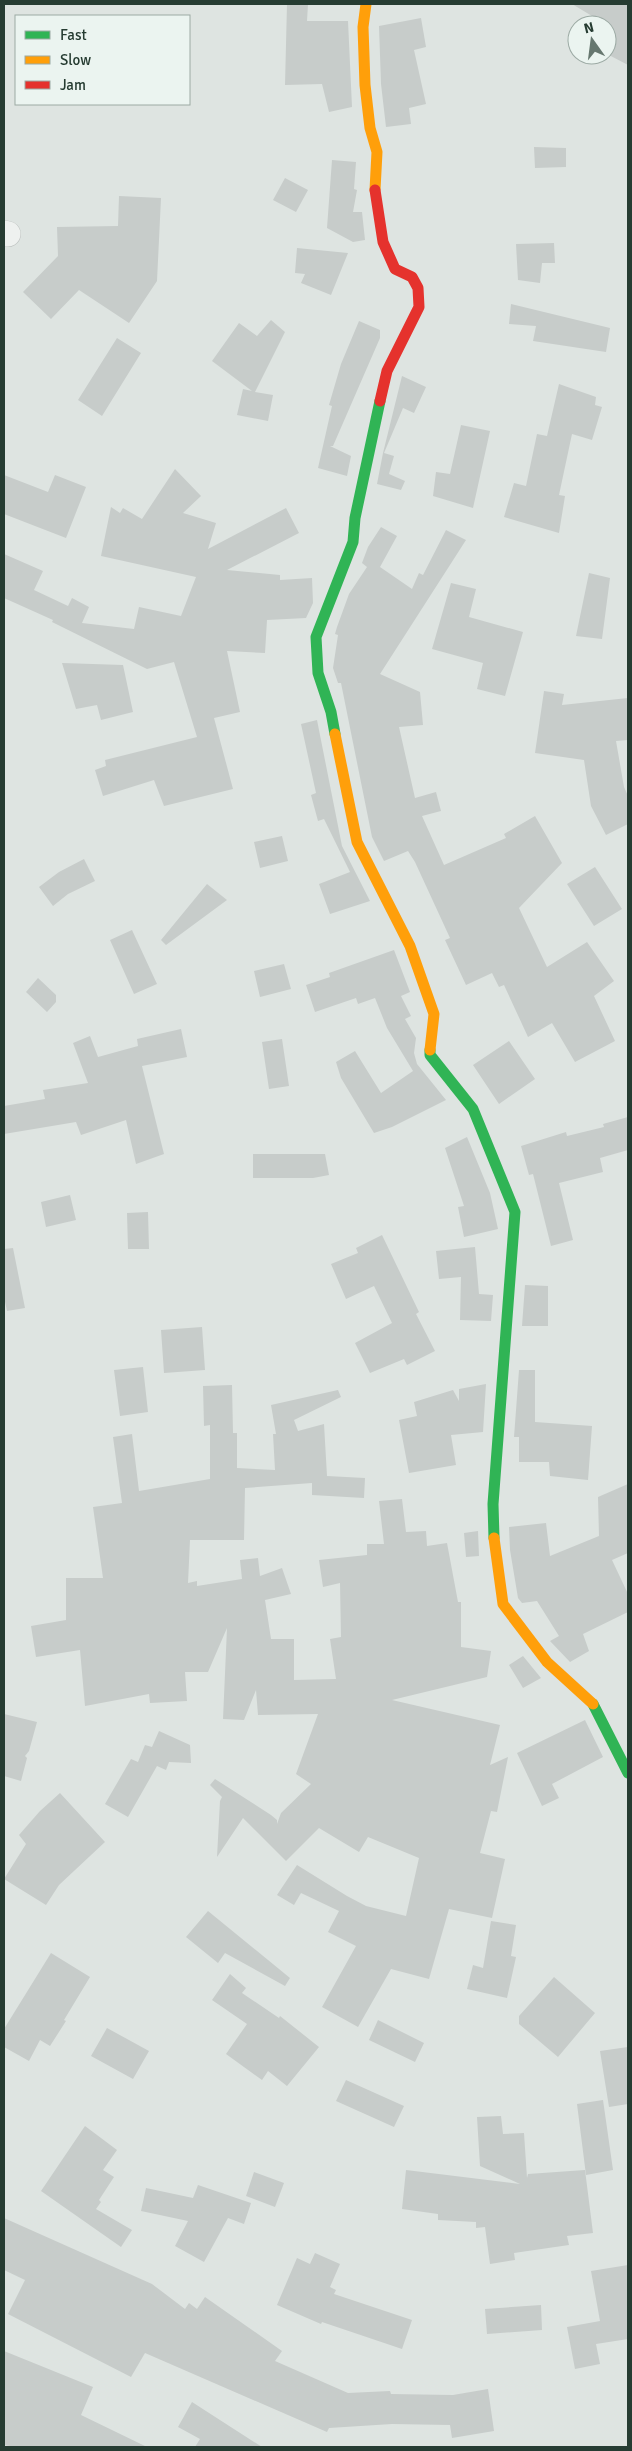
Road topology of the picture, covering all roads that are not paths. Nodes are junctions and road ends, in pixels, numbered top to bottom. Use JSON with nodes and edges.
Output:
{"nodes":[{"id":1,"x":366,"y":4,"type":"edge"},
{"id":2,"x":628,"y":1773,"type":"edge"}],
"edges":[{"from":1,"to":2,"type":"street"}]}
